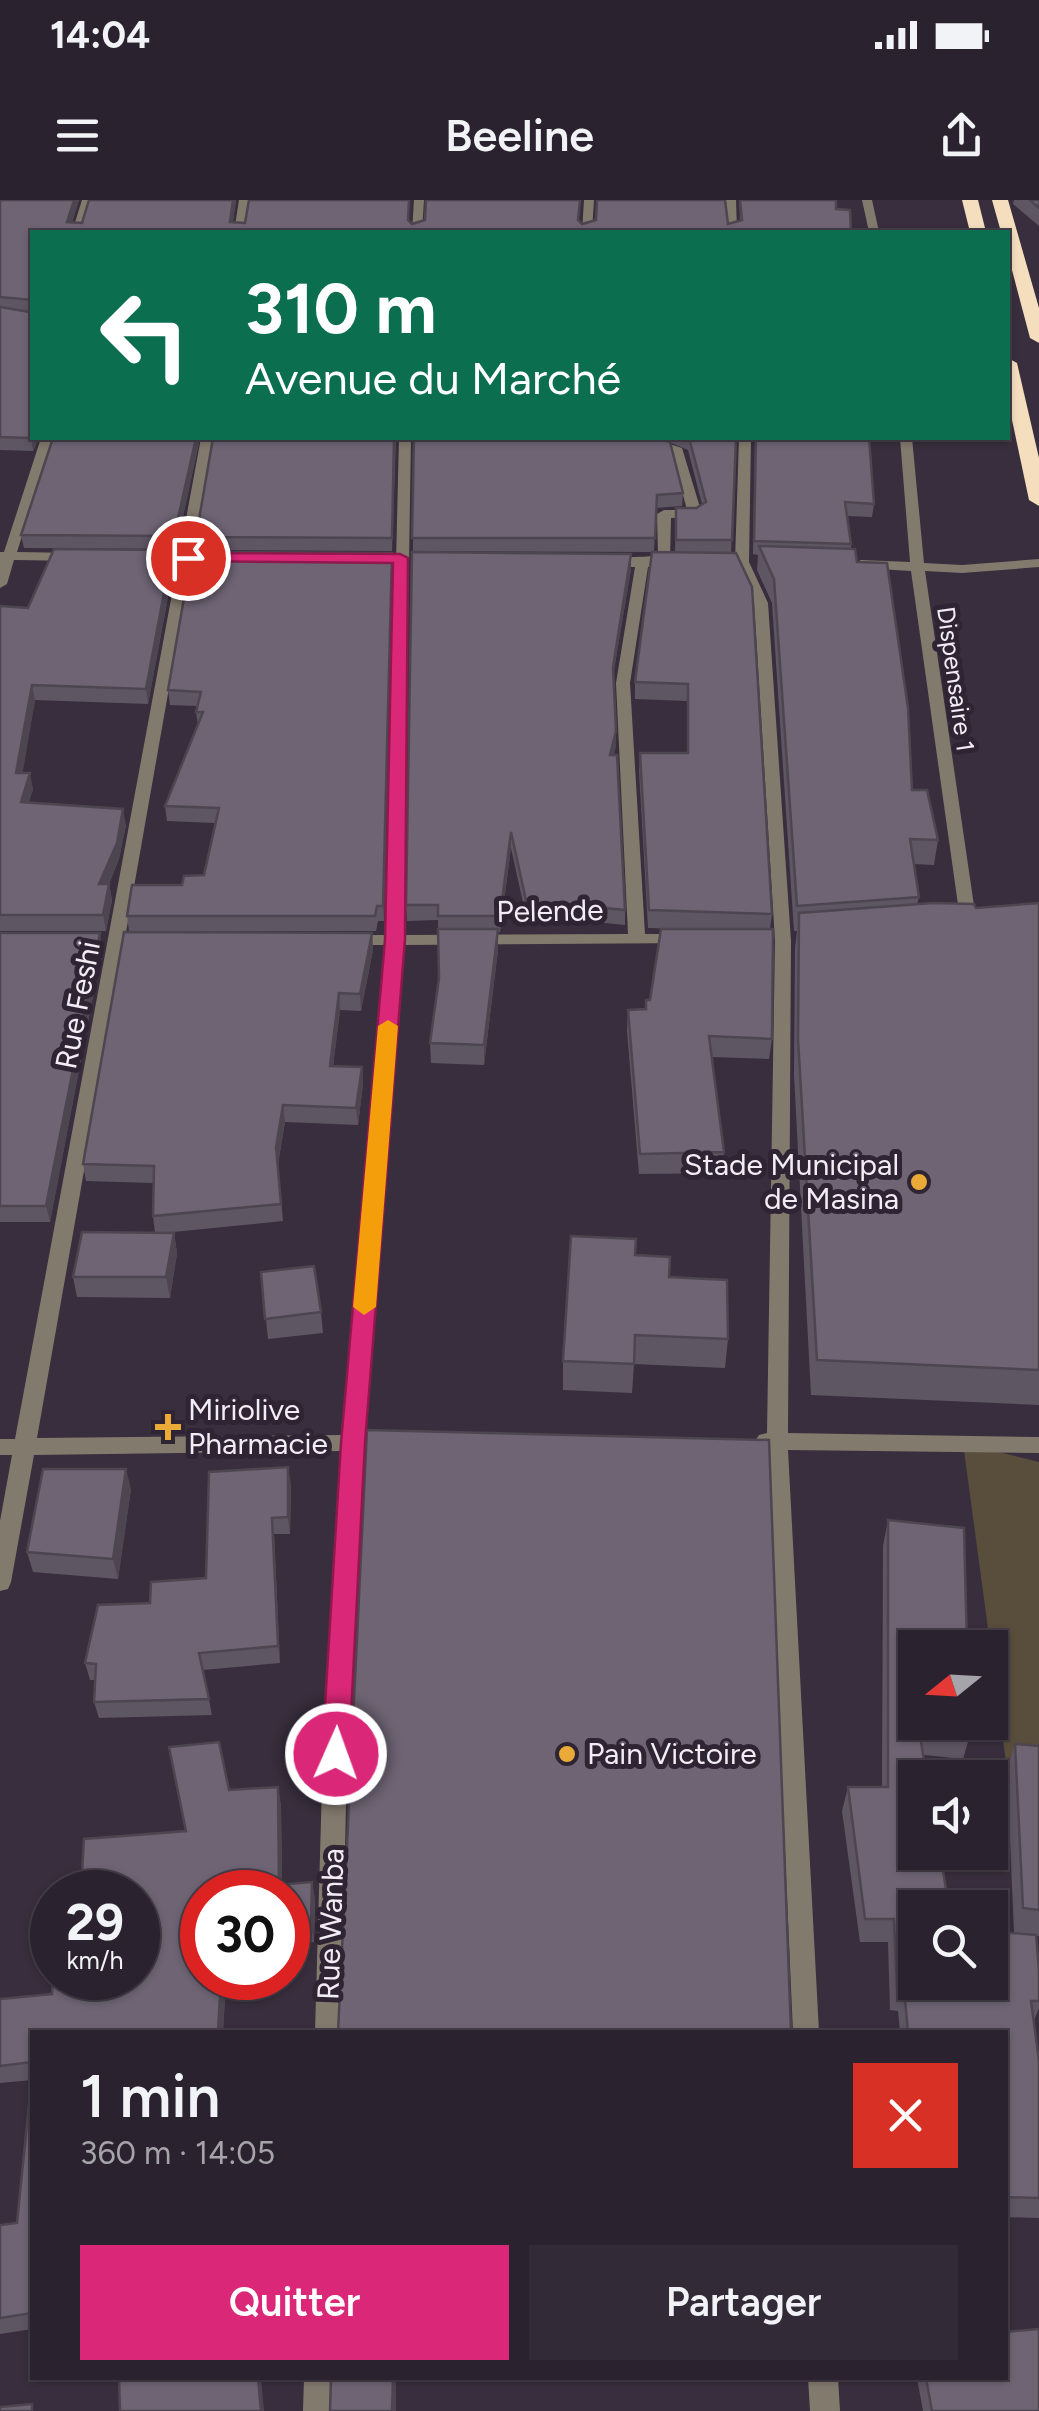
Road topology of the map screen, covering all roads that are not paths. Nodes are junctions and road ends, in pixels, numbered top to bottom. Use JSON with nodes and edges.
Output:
{"nodes":[{"id":1,"x":86,"y":200,"type":"edge"},
{"id":2,"x":244,"y":200,"type":"edge"},
{"id":3,"x":419,"y":200,"type":"edge"},
{"id":4,"x":590,"y":200,"type":"edge"},
{"id":5,"x":731,"y":200,"type":"edge"},
{"id":6,"x":867,"y":200,"type":"edge"},
{"id":7,"x":957,"y":200,"type":"edge"},
{"id":8,"x":970,"y":200,"type":"edge"},
{"id":9,"x":1000,"y":200,"type":"edge"},
{"id":10,"x":1019,"y":200,"type":"edge"},
{"id":11,"x":78,"y":230,"type":"edge"},
{"id":12,"x":239,"y":230,"type":"edge"},
{"id":13,"x":416,"y":230,"type":"edge"},
{"id":14,"x":587,"y":230,"type":"edge"},
{"id":15,"x":732,"y":230,"type":"edge"},
{"id":16,"x":874,"y":230,"type":"edge"},
{"id":17,"x":964,"y":230,"type":"edge"},
{"id":18,"x":978,"y":230,"type":"edge"},
{"id":19,"x":1008,"y":230,"type":"edge"},
{"id":20,"x":1010,"y":235,"type":"edge"},
{"id":21,"x":1029,"y":235,"type":"dead end"},
{"id":22,"x":1039,"y":338,"type":"edge"},
{"id":23,"x":1010,"y":372,"type":"edge"},
{"id":24,"x":1010,"y":438,"type":"edge"},
{"id":25,"x":46,"y":440,"type":"edge"},
{"id":26,"x":207,"y":440,"type":"edge"},
{"id":27,"x":405,"y":440,"type":"edge"},
{"id":28,"x":646,"y":440,"type":"edge"},
{"id":29,"x":745,"y":440,"type":"edge"},
{"id":30,"x":906,"y":440,"type":"edge"},
{"id":31,"x":1039,"y":499,"type":"edge"},
{"id":32,"x":1039,"y":521,"type":"edge"},
{"id":33,"x":5,"y":556,"type":"edge"},
{"id":34,"x":89,"y":557,"type":"edge"},
{"id":35,"x":168,"y":557,"type":"edge"},
{"id":36,"x":188,"y":558,"type":"junction"},
{"id":37,"x":207,"y":558,"type":"edge"},
{"id":38,"x":584,"y":562,"type":"edge"},
{"id":39,"x":642,"y":563,"type":"junction"},
{"id":40,"x":692,"y":563,"type":"edge"},
{"id":41,"x":1039,"y":563,"type":"edge"},
{"id":42,"x":839,"y":564,"type":"edge"},
{"id":43,"x":917,"y":565,"type":"junction"},
{"id":44,"x":0,"y":584,"type":"edge"},
{"id":45,"x":969,"y":927,"type":"edge"},
{"id":46,"x":637,"y":938,"type":"junction"},
{"id":47,"x":710,"y":939,"type":"edge"},
{"id":48,"x":99,"y":940,"type":"edge"},
{"id":49,"x":118,"y":940,"type":"junction"},
{"id":50,"x":138,"y":940,"type":"edge"},
{"id":51,"x":336,"y":940,"type":"edge"},
{"id":52,"x":395,"y":940,"type":"junction"},
{"id":53,"x":738,"y":1441,"type":"edge"},
{"id":54,"x":776,"y":1441,"type":"junction"},
{"id":55,"x":353,"y":1443,"type":"junction"},
{"id":56,"x":391,"y":1443,"type":"edge"},
{"id":57,"x":1039,"y":1445,"type":"edge"},
{"id":58,"x":0,"y":1447,"type":"edge"},
{"id":59,"x":23,"y":1447,"type":"junction"},
{"id":60,"x":0,"y":1582,"type":"edge"},
{"id":61,"x":328,"y":2030,"type":"edge"},
{"id":62,"x":806,"y":2030,"type":"edge"},
{"id":63,"x":319,"y":2380,"type":"edge"},
{"id":64,"x":823,"y":2380,"type":"edge"},
{"id":65,"x":318,"y":2411,"type":"edge"},
{"id":66,"x":825,"y":2411,"type":"edge"}],
"edges":[{"from":1,"to":11,"type":"street"},
{"from":2,"to":12,"type":"street"},
{"from":3,"to":13,"type":"street"},
{"from":4,"to":14,"type":"street"},
{"from":5,"to":15,"type":"street"},
{"from":6,"to":16,"type":"street"},
{"from":7,"to":17,"type":"highway"},
{"from":8,"to":18,"type":"highway"},
{"from":9,"to":19,"type":"highway"},
{"from":10,"to":21,"type":"highway"},
{"from":20,"to":22,"type":"highway"},
{"from":23,"to":31,"type":"highway"},
{"from":24,"to":32,"type":"highway"},
{"from":25,"to":33,"type":"street"},
{"from":26,"to":36,"type":"street","name":"Rue Feshi"},
{"from":27,"to":52,"type":"street","name":"Rue Wanba"},
{"from":28,"to":39,"type":"street"},
{"from":29,"to":54,"type":"street"},
{"from":30,"to":43,"type":"street","name":"Dispensaire 1"},
{"from":33,"to":34,"type":"street"},
{"from":33,"to":44,"type":"street"},
{"from":35,"to":36,"type":"street"},
{"from":36,"to":37,"type":"street"},
{"from":36,"to":49,"type":"street","name":"Rue Feshi"},
{"from":38,"to":39,"type":"street"},
{"from":39,"to":40,"type":"street"},
{"from":39,"to":46,"type":"street"},
{"from":41,"to":43,"type":"street"},
{"from":42,"to":43,"type":"street"},
{"from":43,"to":45,"type":"street","name":"Dispensaire 1"},
{"from":46,"to":47,"type":"street","name":"Pelende"},
{"from":46,"to":52,"type":"street","name":"Pelende"},
{"from":48,"to":49,"type":"street"},
{"from":49,"to":50,"type":"street"},
{"from":49,"to":59,"type":"street","name":"Rue Feshi"},
{"from":51,"to":52,"type":"street","name":"Pelende"},
{"from":52,"to":55,"type":"street","name":"Rue Wanba"},
{"from":53,"to":54,"type":"street"},
{"from":54,"to":57,"type":"street"},
{"from":54,"to":62,"type":"street"},
{"from":55,"to":56,"type":"street"},
{"from":55,"to":59,"type":"street"},
{"from":55,"to":61,"type":"street","name":"Rue Wanba"},
{"from":58,"to":59,"type":"street"},
{"from":59,"to":60,"type":"street","name":"Rue Feshi"},
{"from":63,"to":65,"type":"street"},
{"from":64,"to":66,"type":"street"}]}
